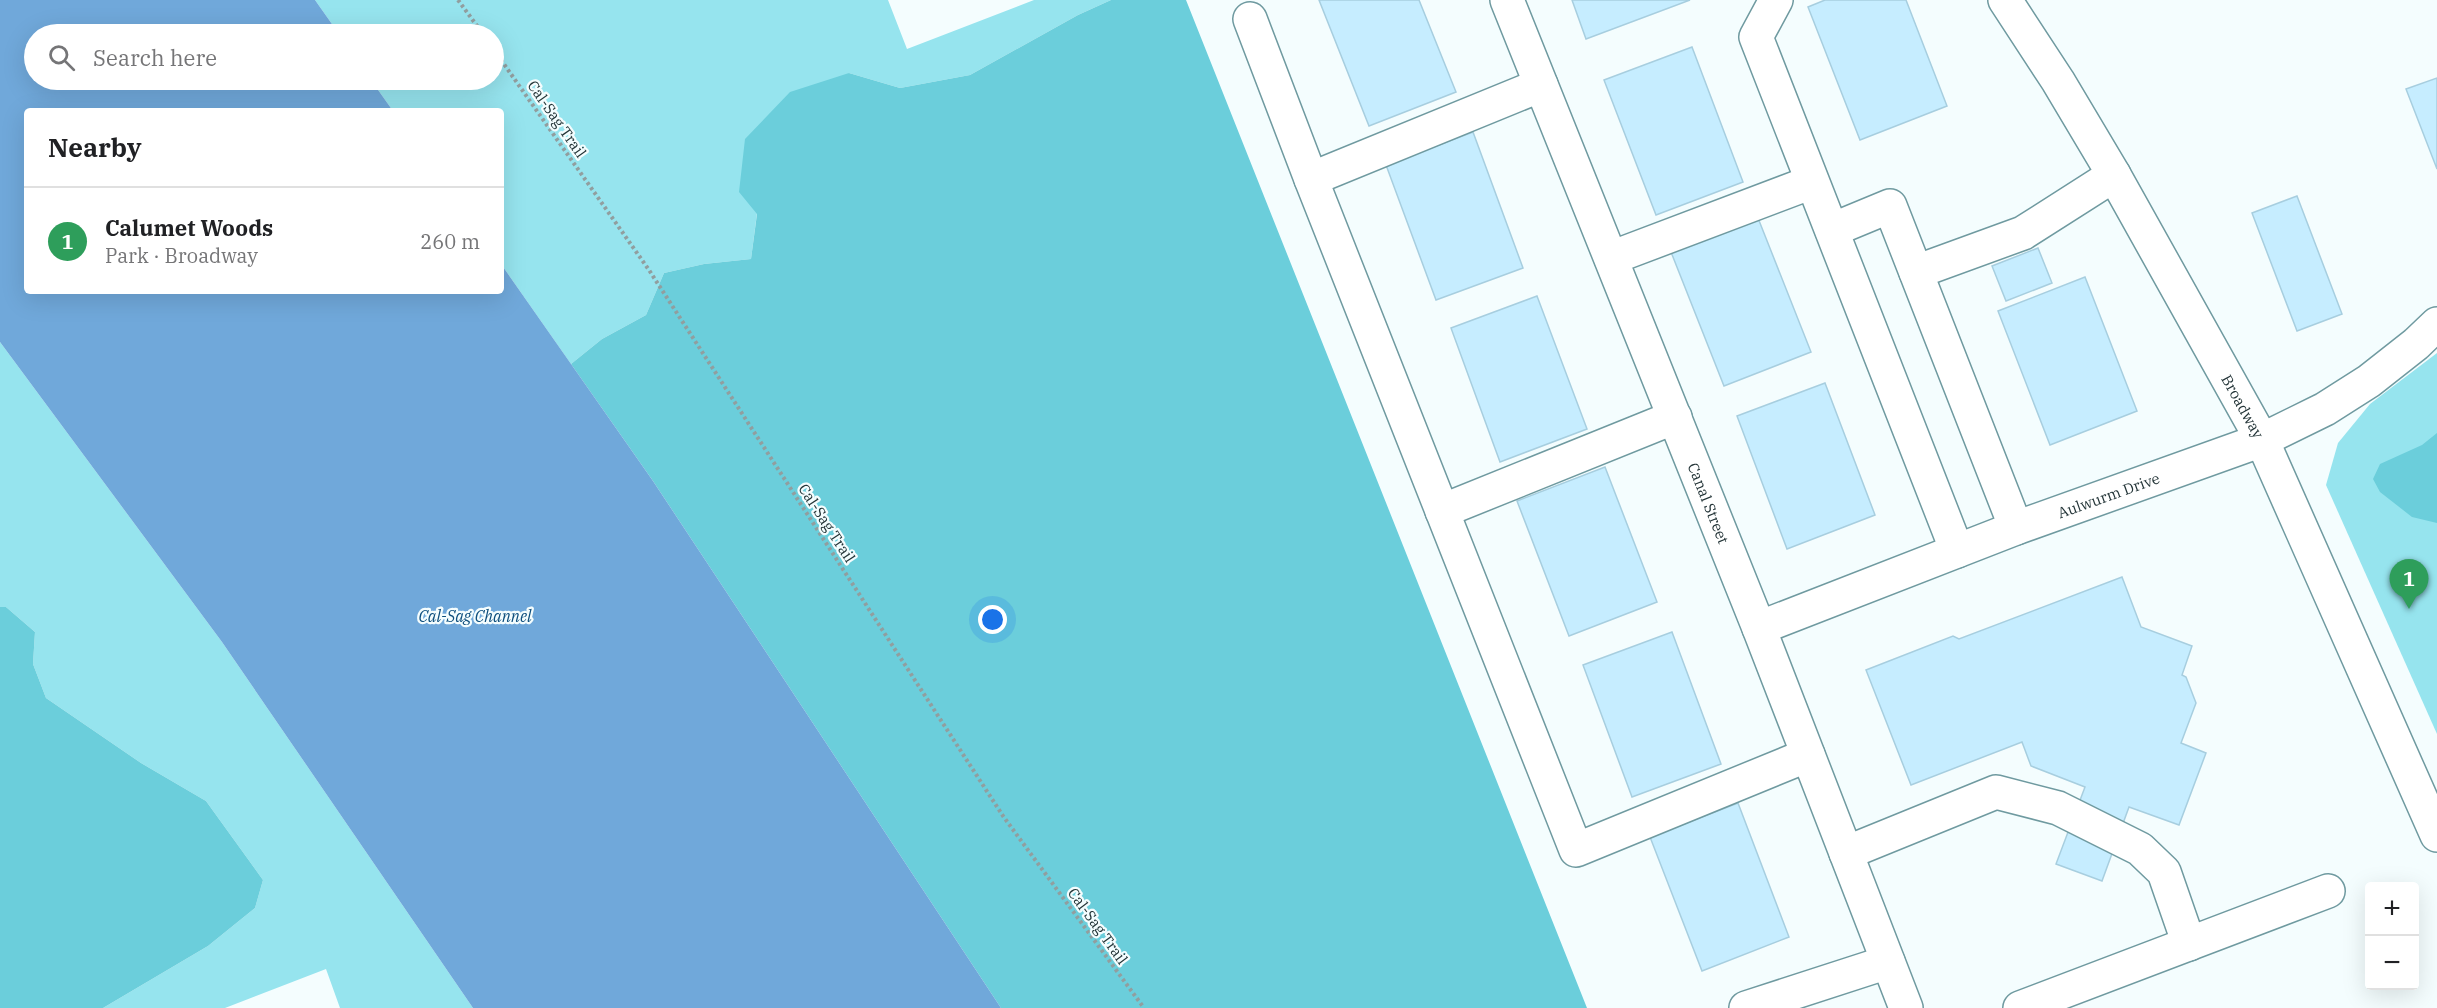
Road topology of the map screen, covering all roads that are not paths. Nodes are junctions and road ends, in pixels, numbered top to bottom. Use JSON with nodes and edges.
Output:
{"nodes":[{"id":1,"x":1508,"y":0,"type":"edge"},
{"id":2,"x":1776,"y":0,"type":"edge"},
{"id":3,"x":2006,"y":0,"type":"edge"},
{"id":4,"x":1250,"y":19,"type":"dead end"},
{"id":5,"x":1541,"y":85,"type":"junction"},
{"id":6,"x":2114,"y":175,"type":"junction"},
{"id":7,"x":1311,"y":178,"type":"junction"},
{"id":8,"x":1812,"y":182,"type":"junction"},
{"id":9,"x":1832,"y":230,"type":"junction"},
{"id":10,"x":1611,"y":258,"type":"junction"},
{"id":11,"x":1916,"y":272,"type":"junction"},
{"id":12,"x":2437,"y":324,"type":"edge"},
{"id":13,"x":1674,"y":417,"type":"junction"},
{"id":14,"x":2262,"y":441,"type":"junction"},
{"id":15,"x":1442,"y":511,"type":"junction"},
{"id":16,"x":2016,"y":528,"type":"junction"},
{"id":17,"x":1957,"y":551,"type":"junction"},
{"id":18,"x":1759,"y":628,"type":"junction"},
{"id":19,"x":1808,"y":755,"type":"junction"},
{"id":20,"x":2437,"y":835,"type":"edge"},
{"id":21,"x":1846,"y":853,"type":"junction"},
{"id":22,"x":2328,"y":891,"type":"dead end"},
{"id":23,"x":2189,"y":944,"type":"junction"},
{"id":24,"x":1888,"y":962,"type":"junction"},
{"id":25,"x":1746,"y":1008,"type":"edge"},
{"id":26,"x":1906,"y":1008,"type":"edge"},
{"id":27,"x":2020,"y":1008,"type":"edge"}],
"edges":[{"from":1,"to":5,"type":"street","name":"Canal Street"},
{"from":2,"to":8,"type":"street"},
{"from":3,"to":6,"type":"street","name":"Broadway"},
{"from":4,"to":7,"type":"street"},
{"from":5,"to":7,"type":"street"},
{"from":5,"to":10,"type":"street","name":"Canal Street"},
{"from":6,"to":11,"type":"street"},
{"from":6,"to":14,"type":"street","name":"Broadway"},
{"from":7,"to":15,"type":"street"},
{"from":8,"to":9,"type":"street"},
{"from":8,"to":10,"type":"street"},
{"from":9,"to":11,"type":"street"},
{"from":9,"to":17,"type":"street"},
{"from":10,"to":13,"type":"street","name":"Canal Street"},
{"from":11,"to":16,"type":"street"},
{"from":12,"to":14,"type":"street","name":"Aulwurm Drive"},
{"from":13,"to":15,"type":"street"},
{"from":13,"to":18,"type":"street","name":"Canal Street"},
{"from":14,"to":16,"type":"street","name":"Aulwurm Drive"},
{"from":14,"to":20,"type":"street","name":"Broadway"},
{"from":15,"to":19,"type":"street"},
{"from":16,"to":17,"type":"street","name":"Aulwurm Drive"},
{"from":17,"to":18,"type":"street","name":"Aulwurm Drive"},
{"from":18,"to":19,"type":"street","name":"Canal Street"},
{"from":19,"to":21,"type":"street","name":"Canal Street"},
{"from":21,"to":23,"type":"street"},
{"from":21,"to":24,"type":"street","name":"Canal Street"},
{"from":22,"to":23,"type":"street"},
{"from":23,"to":27,"type":"street"},
{"from":24,"to":25,"type":"street"},
{"from":24,"to":26,"type":"street","name":"Canal Street"}]}
